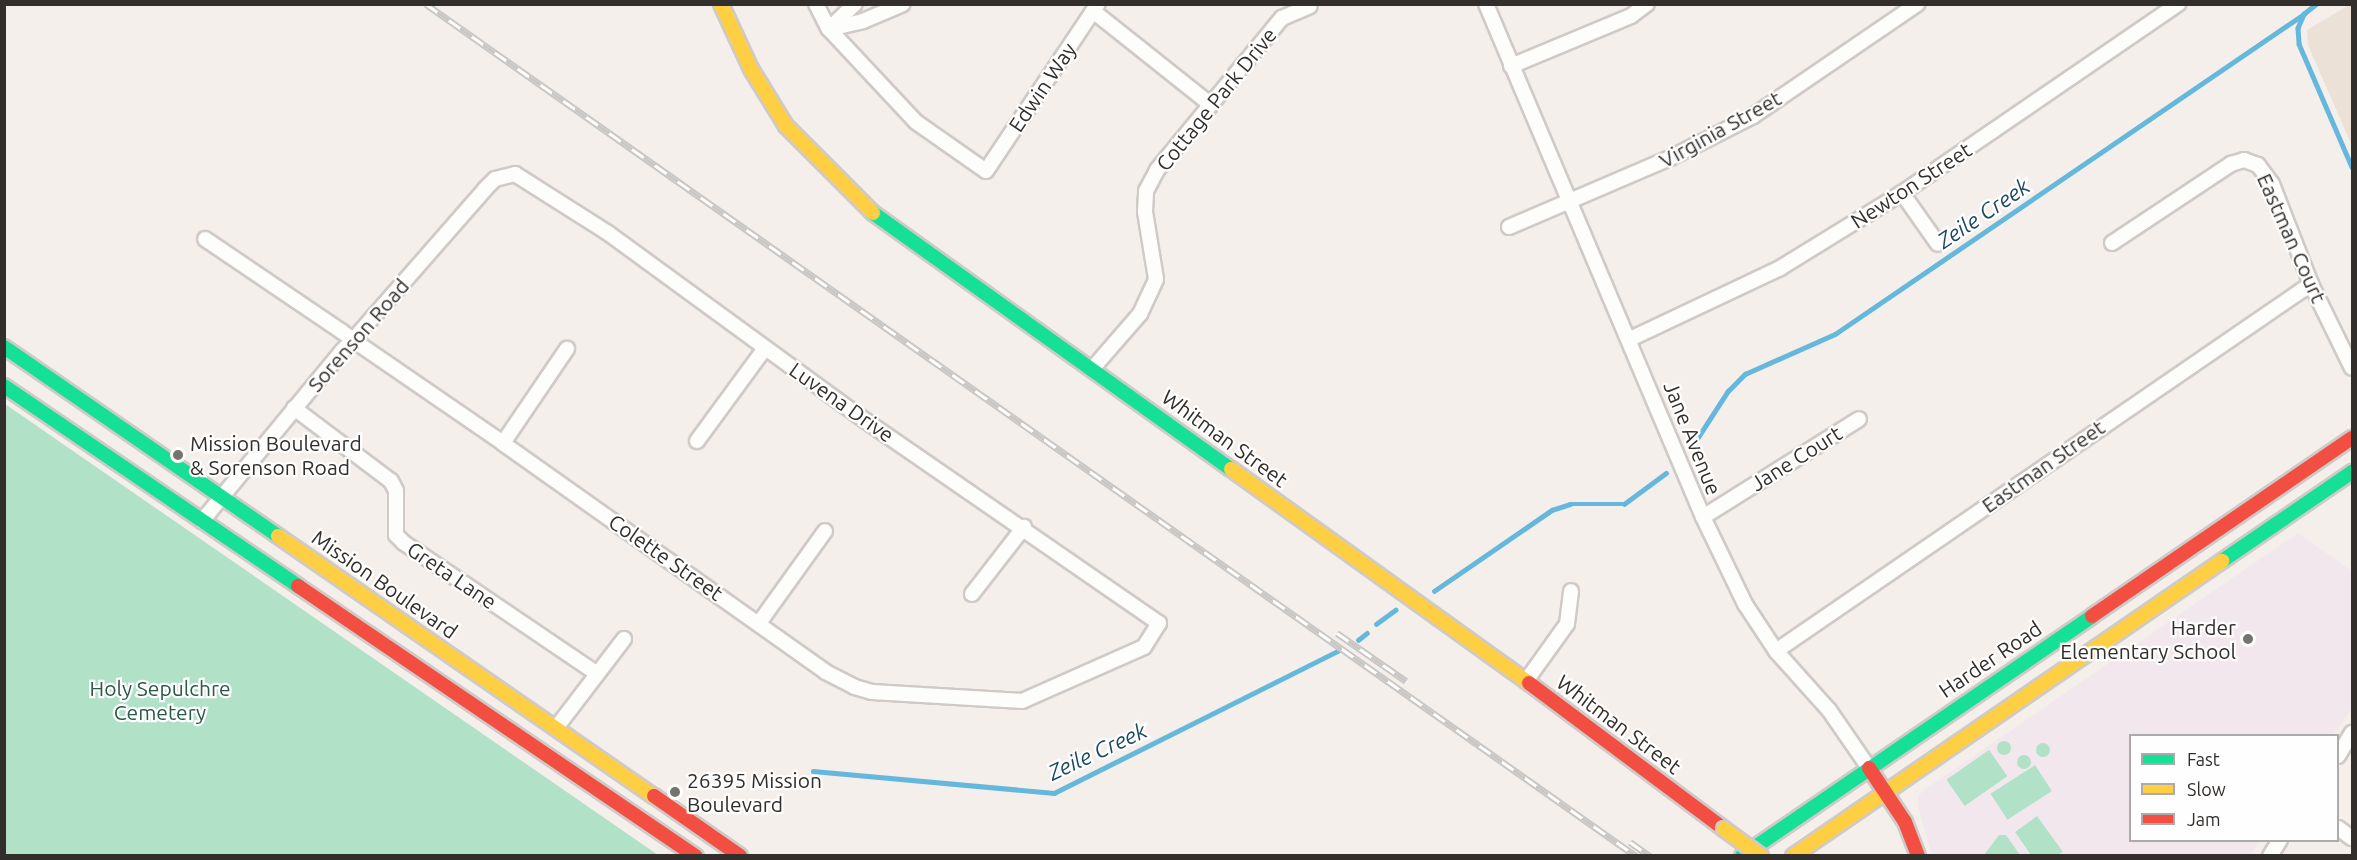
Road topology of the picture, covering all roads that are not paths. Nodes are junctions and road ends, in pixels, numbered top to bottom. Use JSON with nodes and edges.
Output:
{"nodes":[{"id":1,"x":721,"y":4,"type":"edge"},
{"id":2,"x":816,"y":4,"type":"edge"},
{"id":3,"x":855,"y":4,"type":"edge"},
{"id":4,"x":903,"y":4,"type":"edge"},
{"id":5,"x":1486,"y":4,"type":"edge"},
{"id":6,"x":1647,"y":4,"type":"edge"},
{"id":7,"x":1917,"y":4,"type":"edge"},
{"id":8,"x":2178,"y":4,"type":"edge"},
{"id":9,"x":1310,"y":6,"type":"edge"},
{"id":10,"x":1096,"y":8,"type":"edge"},
{"id":11,"x":829,"y":29,"type":"junction"},
{"id":12,"x":1511,"y":66,"type":"junction"},
{"id":13,"x":1211,"y":105,"type":"junction"},
{"id":14,"x":527,"y":179,"type":"joint"},
{"id":15,"x":1902,"y":194,"type":"junction"},
{"id":16,"x":1570,"y":202,"type":"junction"},
{"id":17,"x":1509,"y":227,"type":"dead end"},
{"id":18,"x":205,"y":239,"type":"dead end"},
{"id":19,"x":1938,"y":243,"type":"dead end"},
{"id":20,"x":2112,"y":243,"type":"dead end"},
{"id":21,"x":2311,"y":284,"type":"junction"},
{"id":22,"x":1630,"y":339,"type":"junction"},
{"id":23,"x":353,"y":340,"type":"junction"},
{"id":24,"x":4,"y":348,"type":"edge"},
{"id":25,"x":765,"y":348,"type":"junction"},
{"id":26,"x":567,"y":349,"type":"dead end"},
{"id":27,"x":1093,"y":368,"type":"junction"},
{"id":28,"x":2352,"y":368,"type":"edge"},
{"id":29,"x":4,"y":386,"type":"edge"},
{"id":30,"x":294,"y":408,"type":"junction"},
{"id":31,"x":1859,"y":419,"type":"dead end"},
{"id":32,"x":2352,"y":438,"type":"edge"},
{"id":33,"x":697,"y":441,"type":"dead end"},
{"id":34,"x":503,"y":443,"type":"junction"},
{"id":35,"x":2352,"y":472,"type":"edge"},
{"id":36,"x":221,"y":496,"type":"junction"},
{"id":37,"x":1703,"y":517,"type":"junction"},
{"id":38,"x":202,"y":521,"type":"junction"},
{"id":39,"x":1024,"y":527,"type":"junction"},
{"id":40,"x":825,"y":531,"type":"dead end"},
{"id":41,"x":1571,"y":591,"type":"dead end"},
{"id":42,"x":972,"y":594,"type":"dead end"},
{"id":43,"x":759,"y":622,"type":"junction"},
{"id":44,"x":1159,"y":623,"type":"joint"},
{"id":45,"x":624,"y":639,"type":"dead end"},
{"id":46,"x":1776,"y":651,"type":"junction"},
{"id":47,"x":596,"y":673,"type":"junction"},
{"id":48,"x":1526,"y":681,"type":"junction"},
{"id":49,"x":556,"y":728,"type":"junction"},
{"id":50,"x":2352,"y":733,"type":"edge"},
{"id":51,"x":2339,"y":753,"type":"edge"},
{"id":52,"x":1869,"y":768,"type":"junction"},
{"id":53,"x":1887,"y":793,"type":"junction"},
{"id":54,"x":2339,"y":829,"type":"edge"},
{"id":55,"x":2352,"y":838,"type":"edge"},
{"id":56,"x":2279,"y":842,"type":"edge"},
{"id":57,"x":696,"y":855,"type":"edge"},
{"id":58,"x":740,"y":855,"type":"edge"},
{"id":59,"x":1742,"y":855,"type":"edge"},
{"id":60,"x":1761,"y":855,"type":"edge"},
{"id":61,"x":1793,"y":855,"type":"edge"},
{"id":62,"x":1918,"y":855,"type":"edge"},
{"id":63,"x":2270,"y":855,"type":"edge"}],
"edges":[{"from":1,"to":27,"type":"main road","name":"Whitman Street"},
{"from":2,"to":11,"type":"street"},
{"from":3,"to":11,"type":"street"},
{"from":4,"to":11,"type":"street"},
{"from":5,"to":12,"type":"street","name":"Jane Avenue"},
{"from":6,"to":12,"type":"street"},
{"from":7,"to":16,"type":"street","name":"Virginia Street"},
{"from":8,"to":15,"type":"street","name":"Newton Street"},
{"from":9,"to":13,"type":"street","name":"Cottage Park Drive"},
{"from":10,"to":11,"type":"street","name":"Edwin Way"},
{"from":10,"to":13,"type":"street"},
{"from":12,"to":16,"type":"street","name":"Jane Avenue"},
{"from":13,"to":27,"type":"street","name":"Cottage Park Drive"},
{"from":14,"to":23,"type":"street","name":"Sorenson Road"},
{"from":14,"to":25,"type":"street","name":"Luvena Drive"},
{"from":15,"to":19,"type":"street"},
{"from":15,"to":22,"type":"street","name":"Newton Street"},
{"from":16,"to":17,"type":"street","name":"Virginia Street"},
{"from":16,"to":22,"type":"street","name":"Jane Avenue"},
{"from":18,"to":23,"type":"street","name":"Colette Street"},
{"from":20,"to":21,"type":"street","name":"Eastman Court"},
{"from":21,"to":28,"type":"street","name":"Eastman Court"},
{"from":21,"to":46,"type":"street","name":"Eastman Street"},
{"from":22,"to":37,"type":"street","name":"Jane Avenue"},
{"from":23,"to":30,"type":"street","name":"Sorenson Road"},
{"from":23,"to":34,"type":"street","name":"Colette Street"},
{"from":24,"to":36,"type":"main road","name":"Mission Boulevard"},
{"from":25,"to":33,"type":"street"},
{"from":25,"to":39,"type":"street","name":"Luvena Drive"},
{"from":26,"to":34,"type":"street"},
{"from":27,"to":48,"type":"main road","name":"Whitman Street"},
{"from":29,"to":38,"type":"main road"},
{"from":30,"to":36,"type":"street","name":"Sorenson Road"},
{"from":30,"to":47,"type":"street","name":"Greta Lane"},
{"from":31,"to":37,"type":"street","name":"Jane Court"},
{"from":32,"to":52,"type":"main road","name":"Harder Road"},
{"from":34,"to":43,"type":"street","name":"Colette Street"},
{"from":35,"to":53,"type":"main road"},
{"from":36,"to":38,"type":"street","name":"Sorenson Road"},
{"from":36,"to":49,"type":"main road","name":"Mission Boulevard"},
{"from":37,"to":46,"type":"street","name":"Jane Avenue"},
{"from":38,"to":57,"type":"main road"},
{"from":39,"to":42,"type":"street"},
{"from":39,"to":44,"type":"street","name":"Luvena Drive"},
{"from":40,"to":43,"type":"street"},
{"from":41,"to":48,"type":"street"},
{"from":43,"to":44,"type":"street","name":"Colette Street"},
{"from":45,"to":47,"type":"street"},
{"from":46,"to":52,"type":"street","name":"Jane Avenue"},
{"from":47,"to":49,"type":"street"},
{"from":48,"to":60,"type":"main road","name":"Whitman Street","bridge":true},
{"from":49,"to":58,"type":"main road","name":"Mission Boulevard"},
{"from":50,"to":51,"type":"street"},
{"from":52,"to":53,"type":"main road","name":"Jane Avenue"},
{"from":52,"to":59,"type":"main road","name":"Harder Road"},
{"from":53,"to":61,"type":"main road"},
{"from":53,"to":62,"type":"main road","name":"Jane Avenue"},
{"from":54,"to":55,"type":"street"},
{"from":56,"to":63,"type":"street"}]}
